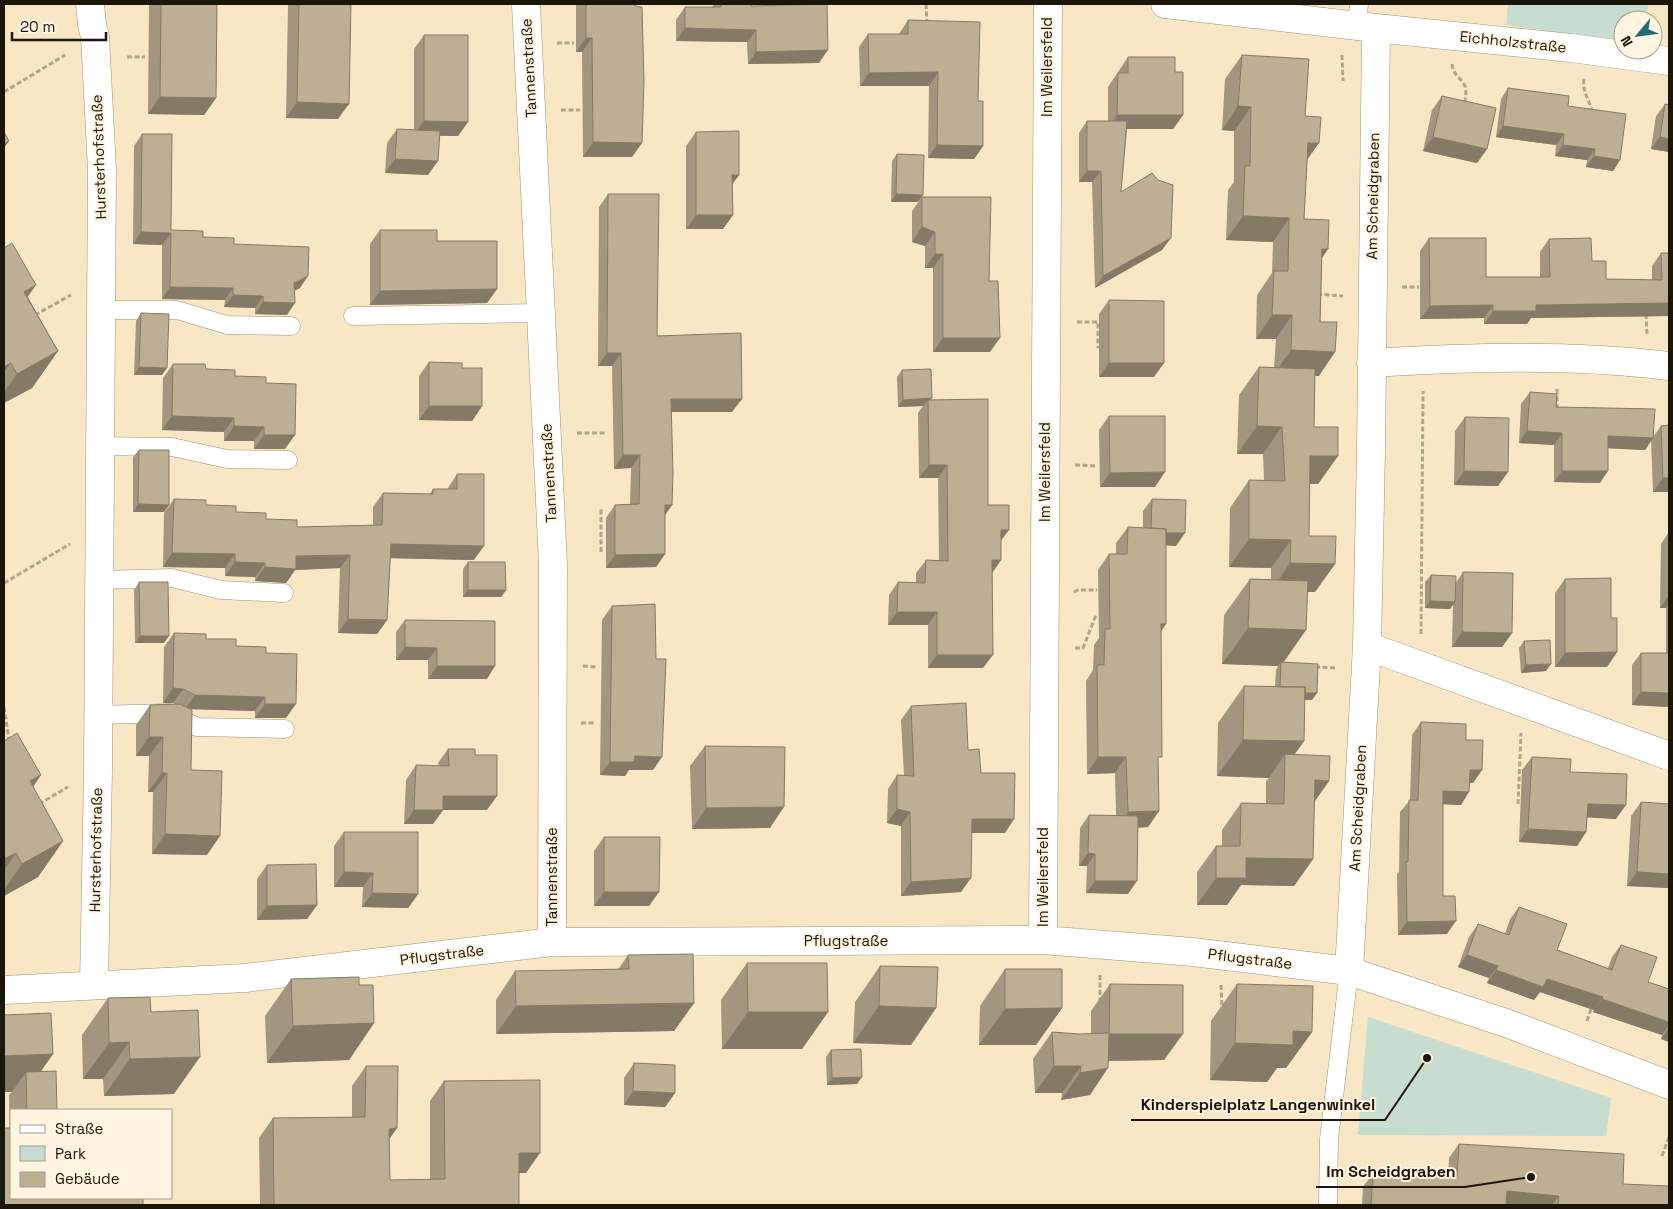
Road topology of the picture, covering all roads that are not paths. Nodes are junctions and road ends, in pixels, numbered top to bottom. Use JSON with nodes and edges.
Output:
{"nodes":[{"id":1,"x":90,"y":4,"type":"edge"},
{"id":2,"x":526,"y":4,"type":"edge"},
{"id":3,"x":1048,"y":4,"type":"edge"},
{"id":4,"x":1165,"y":4,"type":"edge"},
{"id":5,"x":1201,"y":6,"type":"edge"},
{"id":6,"x":1364,"y":19,"type":"edge"},
{"id":7,"x":1669,"y":61,"type":"edge"},
{"id":8,"x":100,"y":310,"type":"junction"},
{"id":9,"x":541,"y":313,"type":"junction"},
{"id":10,"x":353,"y":316,"type":"dead end"},
{"id":11,"x":291,"y":326,"type":"dead end"},
{"id":12,"x":1371,"y":363,"type":"junction"},
{"id":13,"x":1659,"y":364,"type":"edge"},
{"id":14,"x":99,"y":446,"type":"junction"},
{"id":15,"x":288,"y":460,"type":"dead end"},
{"id":16,"x":99,"y":580,"type":"junction"},
{"id":17,"x":284,"y":592,"type":"dead end"},
{"id":18,"x":1366,"y":658,"type":"junction"},
{"id":19,"x":97,"y":715,"type":"junction"},
{"id":20,"x":284,"y":729,"type":"dead end"},
{"id":21,"x":1669,"y":756,"type":"edge"},
{"id":22,"x":1042,"y":940,"type":"junction"},
{"id":23,"x":552,"y":942,"type":"junction"},
{"id":24,"x":1349,"y":971,"type":"junction"},
{"id":25,"x":94,"y":985,"type":"junction"},
{"id":26,"x":4,"y":990,"type":"edge"},
{"id":27,"x":1669,"y":1086,"type":"edge"},
{"id":28,"x":1328,"y":1205,"type":"edge"}],
"edges":[{"from":1,"to":8,"type":"street","name":"Hursterhofstraße"},
{"from":2,"to":9,"type":"street","name":"Tannenstraße"},
{"from":3,"to":22,"type":"street","name":"Im Weilersfeld"},
{"from":4,"to":5,"type":"street","name":"Eichholzstraße"},
{"from":5,"to":6,"type":"street","name":"Eichholzstraße"},
{"from":6,"to":7,"type":"street","name":"Eichholzstraße"},
{"from":6,"to":12,"type":"street","name":"Am Scheidgraben"},
{"from":8,"to":11,"type":"lane"},
{"from":8,"to":14,"type":"street","name":"Hursterhofstraße"},
{"from":9,"to":10,"type":"lane"},
{"from":9,"to":23,"type":"street","name":"Tannenstraße"},
{"from":12,"to":13,"type":"street"},
{"from":12,"to":18,"type":"street","name":"Am Scheidgraben"},
{"from":14,"to":15,"type":"lane"},
{"from":14,"to":16,"type":"street","name":"Hursterhofstraße"},
{"from":16,"to":17,"type":"lane"},
{"from":16,"to":19,"type":"street","name":"Hursterhofstraße"},
{"from":18,"to":21,"type":"street"},
{"from":18,"to":24,"type":"street","name":"Am Scheidgraben"},
{"from":19,"to":20,"type":"lane"},
{"from":19,"to":25,"type":"street","name":"Hursterhofstraße"},
{"from":22,"to":23,"type":"street","name":"Pflugstraße"},
{"from":22,"to":24,"type":"street","name":"Pflugstraße"},
{"from":23,"to":25,"type":"street","name":"Pflugstraße"},
{"from":24,"to":27,"type":"street","name":"Pflugstraße"},
{"from":24,"to":28,"type":"lane"},
{"from":25,"to":26,"type":"street","name":"Pflugstraße"}]}
